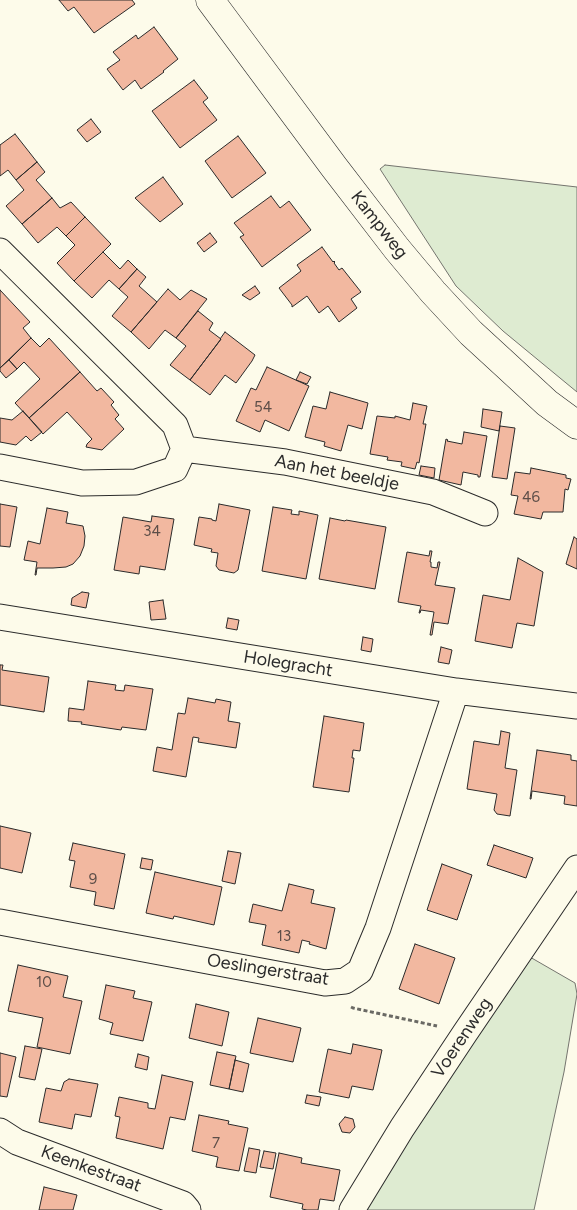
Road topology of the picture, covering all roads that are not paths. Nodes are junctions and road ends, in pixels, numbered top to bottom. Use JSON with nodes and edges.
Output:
{"nodes":[{"id":1,"x":210,"y":0,"type":"edge"},
{"id":2,"x":0,"y":251,"type":"edge"},
{"id":3,"x":577,"y":425,"type":"edge"},
{"id":4,"x":184,"y":449,"type":"junction"},
{"id":5,"x":0,"y":468,"type":"edge"},
{"id":6,"x":485,"y":513,"type":"dead end"},
{"id":7,"x":0,"y":617,"type":"edge"},
{"id":8,"x":456,"y":691,"type":"junction"},
{"id":9,"x":577,"y":706,"type":"edge"},
{"id":10,"x":577,"y":868,"type":"edge"},
{"id":11,"x":0,"y":922,"type":"edge"},
{"id":12,"x":0,"y":1131,"type":"edge"},
{"id":13,"x":185,"y":1208,"type":"edge"},
{"id":14,"x":352,"y":1210,"type":"edge"}],
"edges":[{"from":1,"to":3,"type":"main road","name":"Kampweg"},
{"from":2,"to":4,"type":"street"},
{"from":4,"to":5,"type":"street"},
{"from":4,"to":6,"type":"street","name":"Aan het beeldje"},
{"from":7,"to":8,"type":"street","name":"Holegracht"},
{"from":8,"to":9,"type":"street","name":"Holegracht"},
{"from":8,"to":11,"type":"street","name":"Oeslingerstraat"},
{"from":10,"to":14,"type":"street","name":"Voerenweg"},
{"from":12,"to":13,"type":"street","name":"Keenkestraat"}]}
